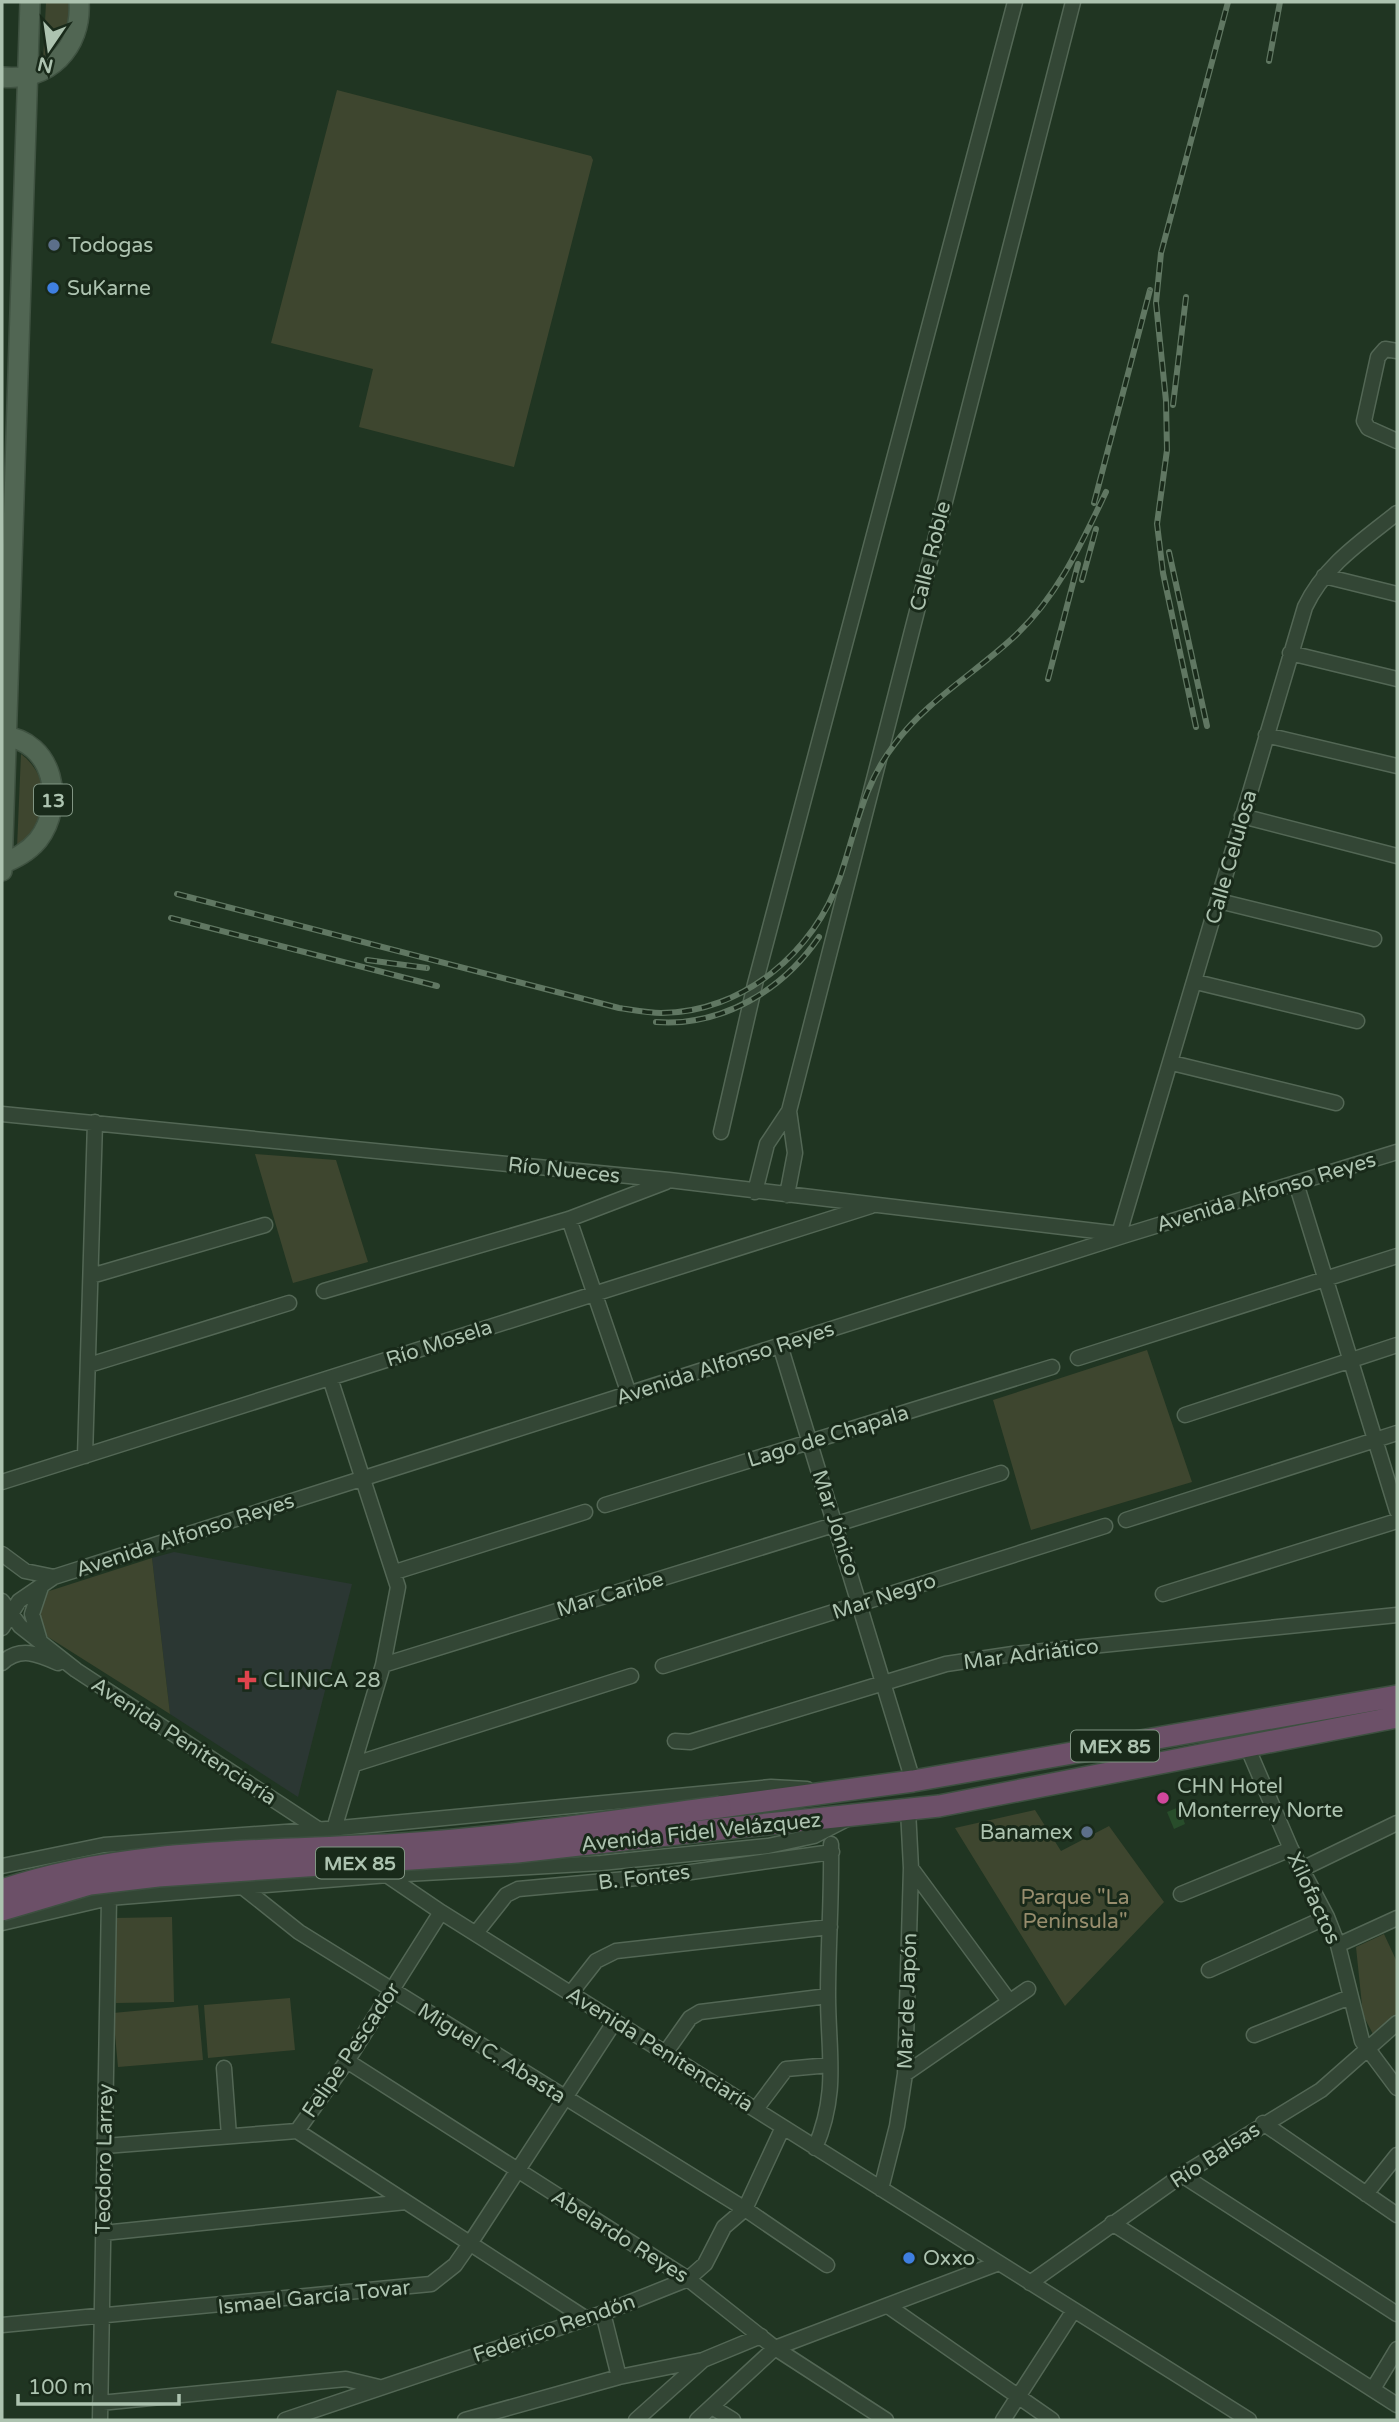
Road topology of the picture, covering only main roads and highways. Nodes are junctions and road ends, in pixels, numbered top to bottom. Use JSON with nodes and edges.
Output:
{"nodes":[{"id":1,"x":30,"y":2,"type":"edge"},
{"id":2,"x":79,"y":2,"type":"edge"},
{"id":3,"x":2,"y":77,"type":"edge"},
{"id":4,"x":27,"y":77,"type":"junction"},
{"id":5,"x":4,"y":736,"type":"edge"},
{"id":6,"x":2,"y":864,"type":"edge"},
{"id":7,"x":2,"y":871,"type":"edge"},
{"id":8,"x":1397,"y":1696,"type":"edge"},
{"id":9,"x":1397,"y":1717,"type":"edge"},
{"id":10,"x":2,"y":1890,"type":"edge"},
{"id":11,"x":2,"y":1910,"type":"edge"}],
"edges":[{"from":1,"to":4,"type":"main road","number":"13"},
{"from":2,"to":4,"type":"main road"},
{"from":3,"to":4,"type":"main road"},
{"from":4,"to":5,"type":"main road","number":"13"},
{"from":5,"to":6,"type":"main road","number":"13"},
{"from":5,"to":6,"type":"main road","number":"13"},
{"from":6,"to":7,"type":"main road","number":"13"},
{"from":8,"to":10,"type":"highway","name":"Avenida Fidel Velázquez","number":"MEX 85","bridge":true},
{"from":9,"to":11,"type":"highway","name":"Avenida Fidel Velázquez","number":"MEX 85","bridge":true}]}
